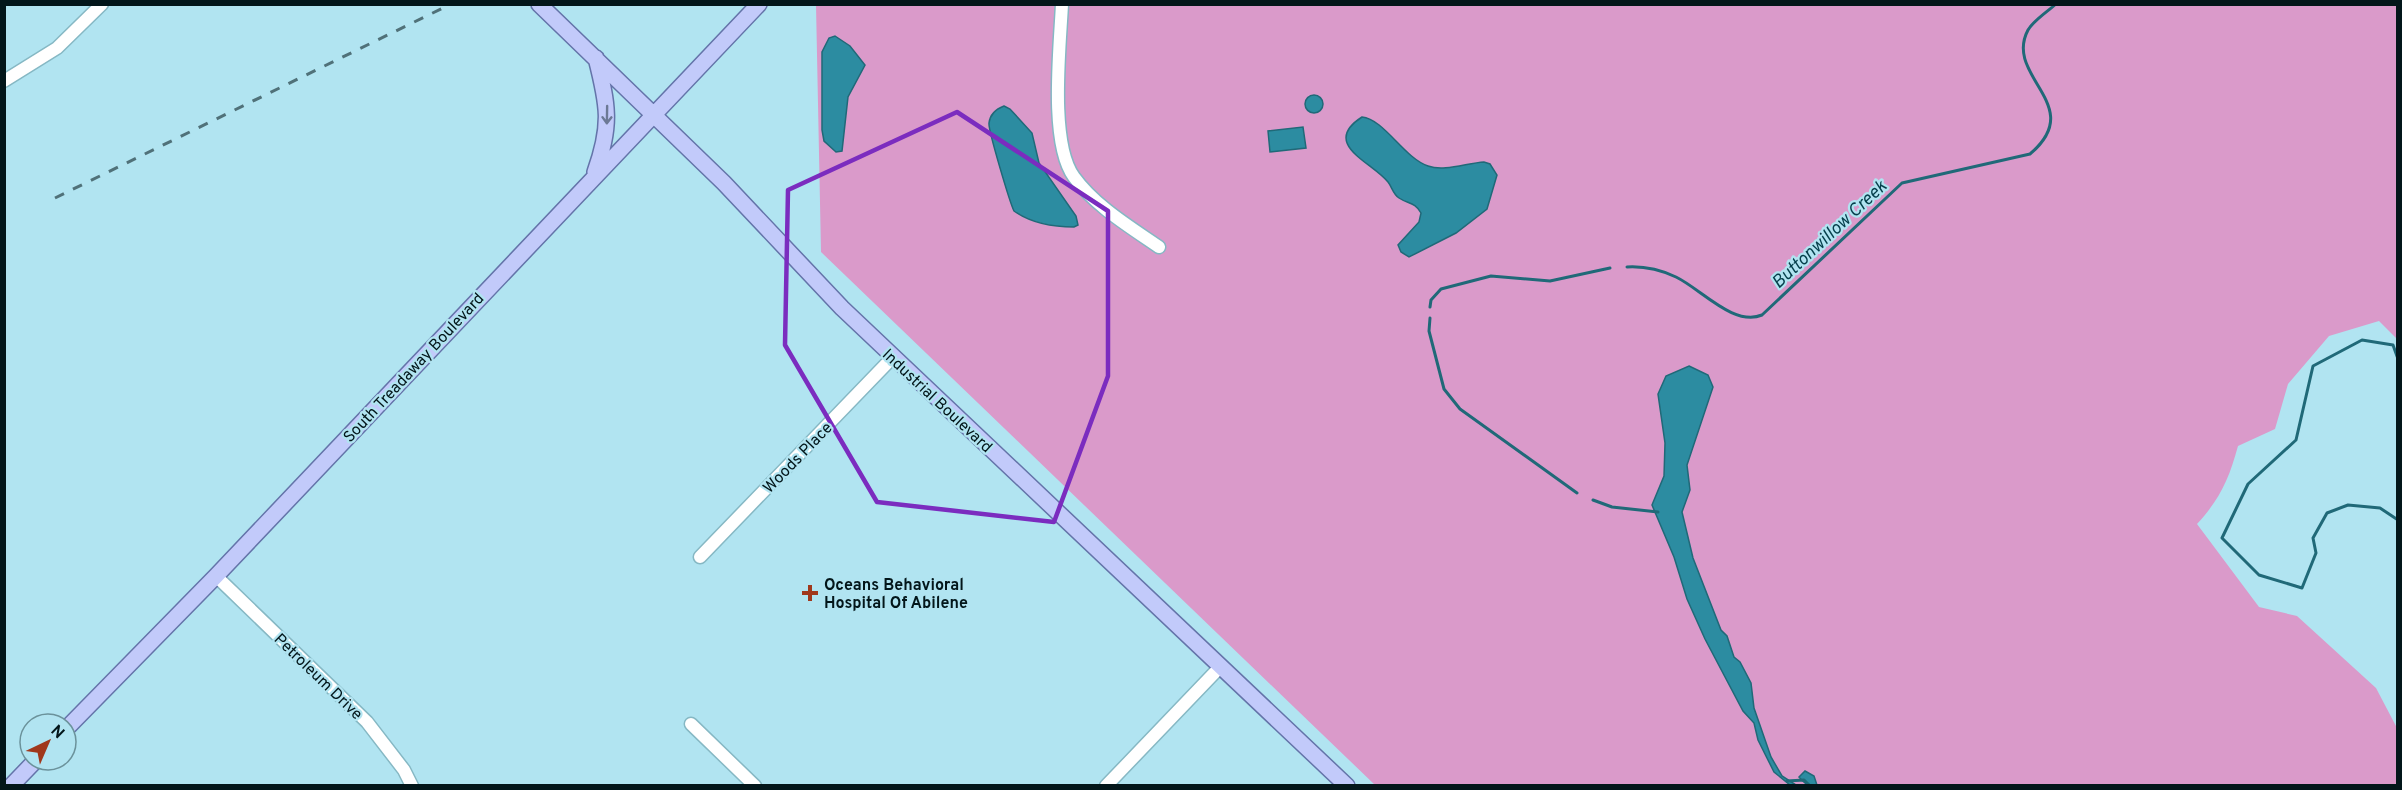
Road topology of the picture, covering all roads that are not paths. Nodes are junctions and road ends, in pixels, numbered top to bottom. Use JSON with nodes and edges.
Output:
{"nodes":[{"id":1,"x":102,"y":4,"type":"edge"},
{"id":2,"x":539,"y":4,"type":"edge"},
{"id":3,"x":759,"y":4,"type":"edge"},
{"id":4,"x":1062,"y":4,"type":"edge"},
{"id":5,"x":596,"y":58,"type":"junction"},
{"id":6,"x":4,"y":81,"type":"edge"},
{"id":7,"x":654,"y":113,"type":"junction"},
{"id":8,"x":593,"y":177,"type":"junction"},
{"id":9,"x":1160,"y":247,"type":"dead end"},
{"id":10,"x":893,"y":357,"type":"junction"},
{"id":11,"x":700,"y":557,"type":"dead end"},
{"id":12,"x":216,"y":576,"type":"junction"},
{"id":13,"x":1221,"y":666,"type":"junction"},
{"id":14,"x":78,"y":717,"type":"edge"},
{"id":15,"x":692,"y":724,"type":"dead end"},
{"id":16,"x":24,"y":772,"type":"edge"},
{"id":17,"x":12,"y":784,"type":"edge"},
{"id":18,"x":412,"y":786,"type":"edge"},
{"id":19,"x":755,"y":786,"type":"edge"},
{"id":20,"x":1106,"y":786,"type":"edge"},
{"id":21,"x":1347,"y":786,"type":"edge"}],
"edges":[{"from":1,"to":6,"type":"street"},
{"from":2,"to":5,"type":"main road","name":"Industrial Boulevard"},
{"from":3,"to":7,"type":"main road","name":"South Treadaway Boulevard"},
{"from":4,"to":9,"type":"street"},
{"from":5,"to":7,"type":"main road","name":"Industrial Boulevard"},
{"from":5,"to":8,"type":"main road","one_way":true},
{"from":7,"to":8,"type":"main road","name":"South Treadaway Boulevard"},
{"from":7,"to":10,"type":"main road","name":"Industrial Boulevard"},
{"from":8,"to":12,"type":"main road","name":"South Treadaway Boulevard"},
{"from":10,"to":11,"type":"street","name":"Woods Place"},
{"from":10,"to":13,"type":"main road","name":"Industrial Boulevard"},
{"from":12,"to":14,"type":"main road","name":"South Treadaway Boulevard"},
{"from":12,"to":18,"type":"street","name":"Petroleum Drive"},
{"from":13,"to":20,"type":"street"},
{"from":13,"to":21,"type":"main road","name":"Industrial Boulevard"},
{"from":15,"to":19,"type":"street"},
{"from":16,"to":17,"type":"main road"}]}
